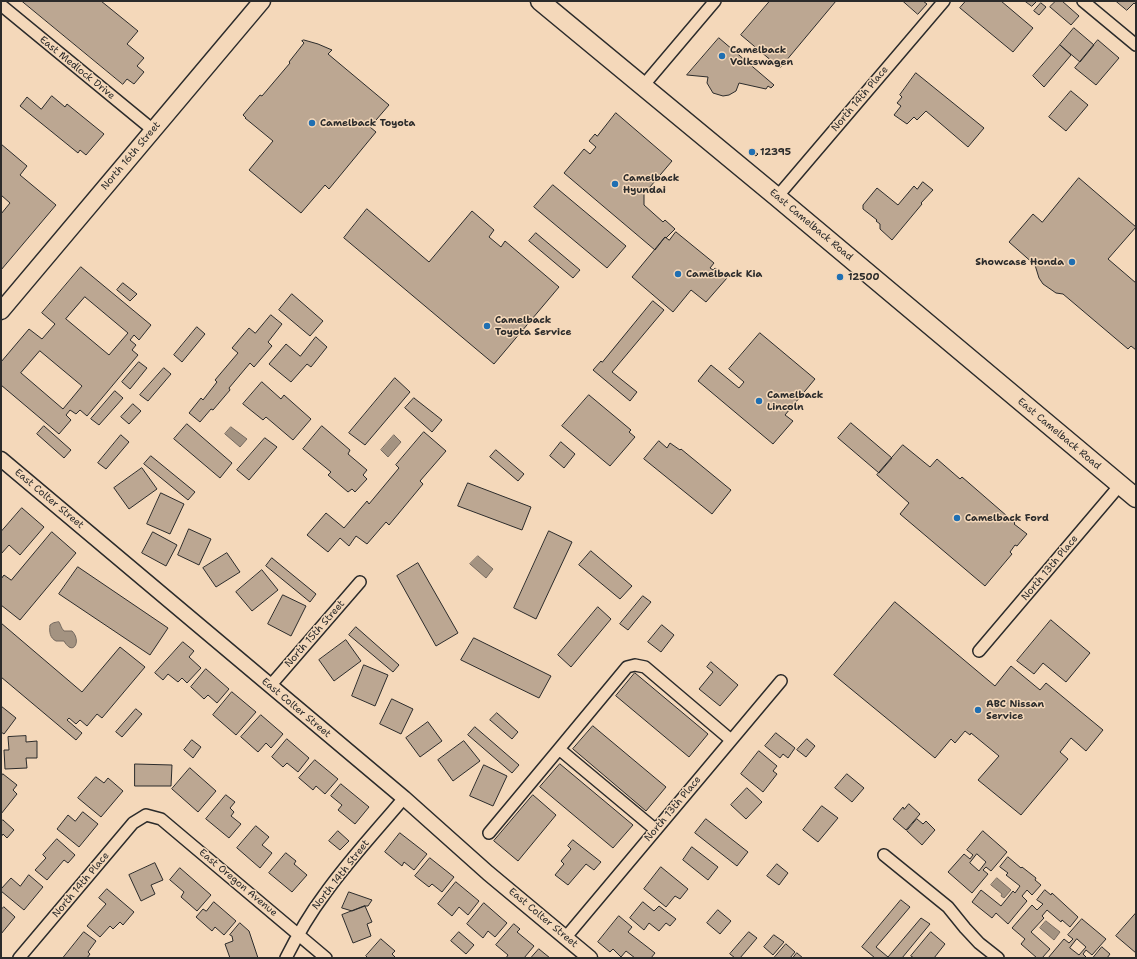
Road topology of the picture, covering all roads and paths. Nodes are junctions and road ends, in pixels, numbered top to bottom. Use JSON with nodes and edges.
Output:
{"nodes":[{"id":1,"x":262,"y":1,"type":"edge"},
{"id":2,"x":540,"y":1,"type":"edge"},
{"id":3,"x":715,"y":1,"type":"edge"},
{"id":4,"x":944,"y":1,"type":"edge"},
{"id":5,"x":1083,"y":1,"type":"edge"},
{"id":6,"x":1,"y":6,"type":"edge"},
{"id":7,"x":1136,"y":45,"type":"edge"},
{"id":8,"x":643,"y":86,"type":"junction"},
{"id":9,"x":153,"y":130,"type":"junction"},
{"id":10,"x":777,"y":197,"type":"junction"},
{"id":11,"x":1,"y":311,"type":"edge"},
{"id":12,"x":1,"y":459,"type":"edge"},
{"id":13,"x":1120,"y":485,"type":"junction"},
{"id":14,"x":1136,"y":498,"type":"edge"},
{"id":15,"x":360,"y":582,"type":"dead end"},
{"id":16,"x":979,"y":651,"type":"dead end"},
{"id":17,"x":781,"y":682,"type":"dead end"},
{"id":18,"x":270,"y":686,"type":"junction"},
{"id":19,"x":731,"y":740,"type":"junction"},
{"id":20,"x":559,"y":749,"type":"junction"},
{"id":21,"x":404,"y":798,"type":"junction"},
{"id":22,"x":146,"y":815,"type":"joint"},
{"id":23,"x":656,"y":830,"type":"junction"},
{"id":24,"x":489,"y":833,"type":"dead end"},
{"id":25,"x":884,"y":855,"type":"dead end"},
{"id":26,"x":298,"y":934,"type":"junction"},
{"id":27,"x":566,"y":937,"type":"junction"},
{"id":28,"x":19,"y":958,"type":"edge"},
{"id":29,"x":286,"y":958,"type":"edge"},
{"id":30,"x":326,"y":958,"type":"edge"},
{"id":31,"x":590,"y":958,"type":"edge"},
{"id":32,"x":998,"y":958,"type":"edge"}],
"edges":[{"from":1,"to":9,"type":"main road","name":"North 16th Street"},
{"from":2,"to":8,"type":"main road","name":"East Camelback Road"},
{"from":3,"to":8,"type":"street"},
{"from":4,"to":10,"type":"street","name":"North 14th Place"},
{"from":5,"to":7,"type":"street"},
{"from":6,"to":9,"type":"street","name":"East Medlock Drive"},
{"from":8,"to":10,"type":"main road","name":"East Camelback Road"},
{"from":9,"to":11,"type":"main road","name":"North 16th Street"},
{"from":10,"to":13,"type":"main road","name":"East Camelback Road"},
{"from":12,"to":18,"type":"street","name":"East Colter Street"},
{"from":13,"to":14,"type":"main road","name":"East Camelback Road"},
{"from":13,"to":16,"type":"street","name":"North 13th Place"},
{"from":15,"to":18,"type":"street","name":"North 15th Street"},
{"from":17,"to":19,"type":"street","name":"North 13th Place"},
{"from":18,"to":21,"type":"street","name":"East Colter Street"},
{"from":19,"to":20,"type":"street"},
{"from":19,"to":23,"type":"street","name":"North 13th Place"},
{"from":20,"to":23,"type":"street"},
{"from":20,"to":24,"type":"street"},
{"from":21,"to":26,"type":"street","name":"North 14th Street"},
{"from":21,"to":27,"type":"street","name":"East Colter Street"},
{"from":22,"to":26,"type":"street","name":"East Oregon Avenue"},
{"from":22,"to":28,"type":"street","name":"North 14th Place"},
{"from":23,"to":27,"type":"street","name":"North 13th Place"},
{"from":25,"to":32,"type":"street"},
{"from":26,"to":29,"type":"street","name":"North 14th Street"},
{"from":26,"to":30,"type":"street","name":"East Oregon Avenue"},
{"from":27,"to":31,"type":"street","name":"East Colter Street"}]}
